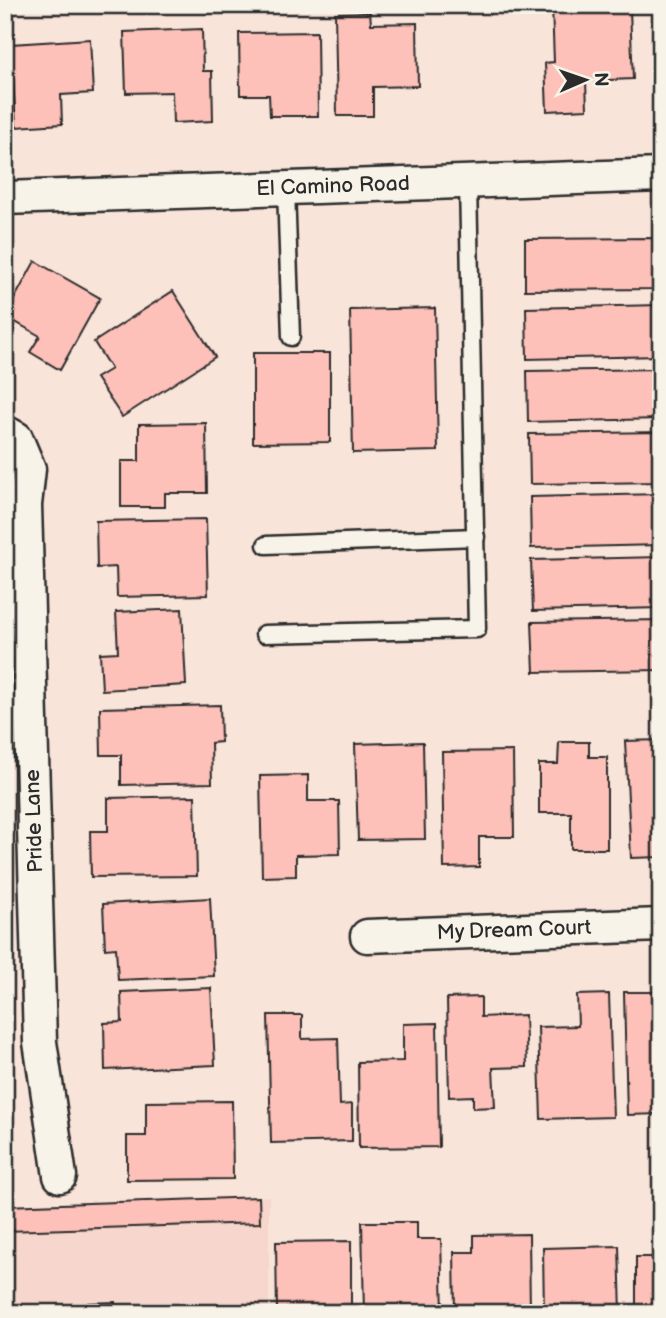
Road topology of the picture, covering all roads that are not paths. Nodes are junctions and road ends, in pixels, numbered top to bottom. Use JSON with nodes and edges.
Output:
{"nodes":[{"id":1,"x":661,"y":175,"type":"edge"},
{"id":2,"x":468,"y":182,"type":"junction"},
{"id":3,"x":286,"y":188,"type":"junction"},
{"id":4,"x":5,"y":198,"type":"edge"},
{"id":5,"x":291,"y":337,"type":"dead end"},
{"id":6,"x":5,"y":432,"type":"edge"},
{"id":7,"x":476,"y":537,"type":"junction"},
{"id":8,"x":266,"y":545,"type":"dead end"},
{"id":9,"x":264,"y":634,"type":"dead end"},
{"id":10,"x":661,"y":925,"type":"edge"},
{"id":11,"x":367,"y":936,"type":"dead end"},
{"id":12,"x":60,"y":1176,"type":"dead end"}],
"edges":[{"from":1,"to":2,"type":"street","name":"El Camino Road"},
{"from":2,"to":3,"type":"street","name":"El Camino Road"},
{"from":2,"to":7,"type":"lane"},
{"from":3,"to":4,"type":"street","name":"El Camino Road"},
{"from":3,"to":5,"type":"lane"},
{"from":6,"to":12,"type":"street","name":"Pride Lane"},
{"from":7,"to":8,"type":"lane"},
{"from":7,"to":9,"type":"lane"},
{"from":10,"to":11,"type":"street","name":"My Dream Court"}]}
